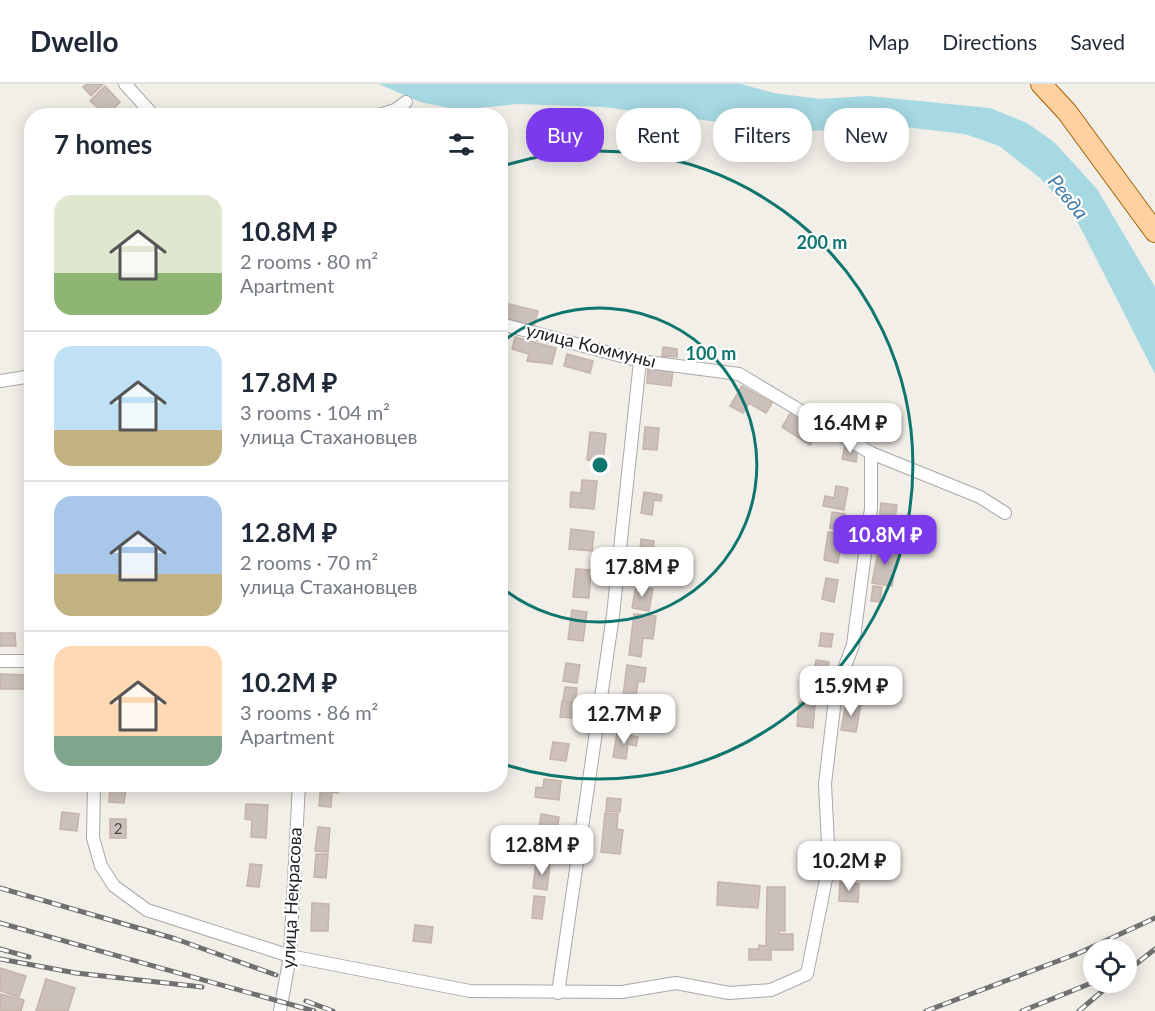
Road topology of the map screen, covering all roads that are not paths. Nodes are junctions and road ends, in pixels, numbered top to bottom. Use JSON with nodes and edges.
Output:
{"nodes":[{"id":1,"x":125,"y":84,"type":"edge"},
{"id":2,"x":1041,"y":84,"type":"edge"},
{"id":3,"x":406,"y":102,"type":"dead end"},
{"id":4,"x":147,"y":108,"type":"edge"},
{"id":5,"x":398,"y":108,"type":"edge"},
{"id":6,"x":1155,"y":232,"type":"edge"},
{"id":7,"x":508,"y":326,"type":"edge"},
{"id":8,"x":640,"y":361,"type":"junction"},
{"id":9,"x":24,"y":377,"type":"edge"},
{"id":10,"x":0,"y":381,"type":"edge"},
{"id":11,"x":871,"y":453,"type":"junction"},
{"id":12,"x":1005,"y":513,"type":"dead end"},
{"id":13,"x":0,"y":661,"type":"edge"},
{"id":14,"x":24,"y":661,"type":"edge"},
{"id":15,"x":94,"y":792,"type":"edge"},
{"id":16,"x":299,"y":792,"type":"edge"},
{"id":17,"x":290,"y":956,"type":"junction"},
{"id":18,"x":558,"y":993,"type":"junction"},
{"id":19,"x":280,"y":1011,"type":"edge"}],
"edges":[{"from":1,"to":4,"type":"street"},
{"from":2,"to":6,"type":"main road"},
{"from":3,"to":5,"type":"street"},
{"from":7,"to":8,"type":"street","name":"улица Коммуны"},
{"from":8,"to":11,"type":"street","name":"улица Коммуны"},
{"from":8,"to":18,"type":"street"},
{"from":9,"to":10,"type":"street"},
{"from":11,"to":12,"type":"street","name":"улица Коммуны"},
{"from":11,"to":18,"type":"street"},
{"from":13,"to":14,"type":"street"},
{"from":15,"to":17,"type":"street"},
{"from":16,"to":17,"type":"street","name":"улица Некрасова"},
{"from":17,"to":18,"type":"street"},
{"from":17,"to":19,"type":"street","name":"улица Некрасова"}]}
